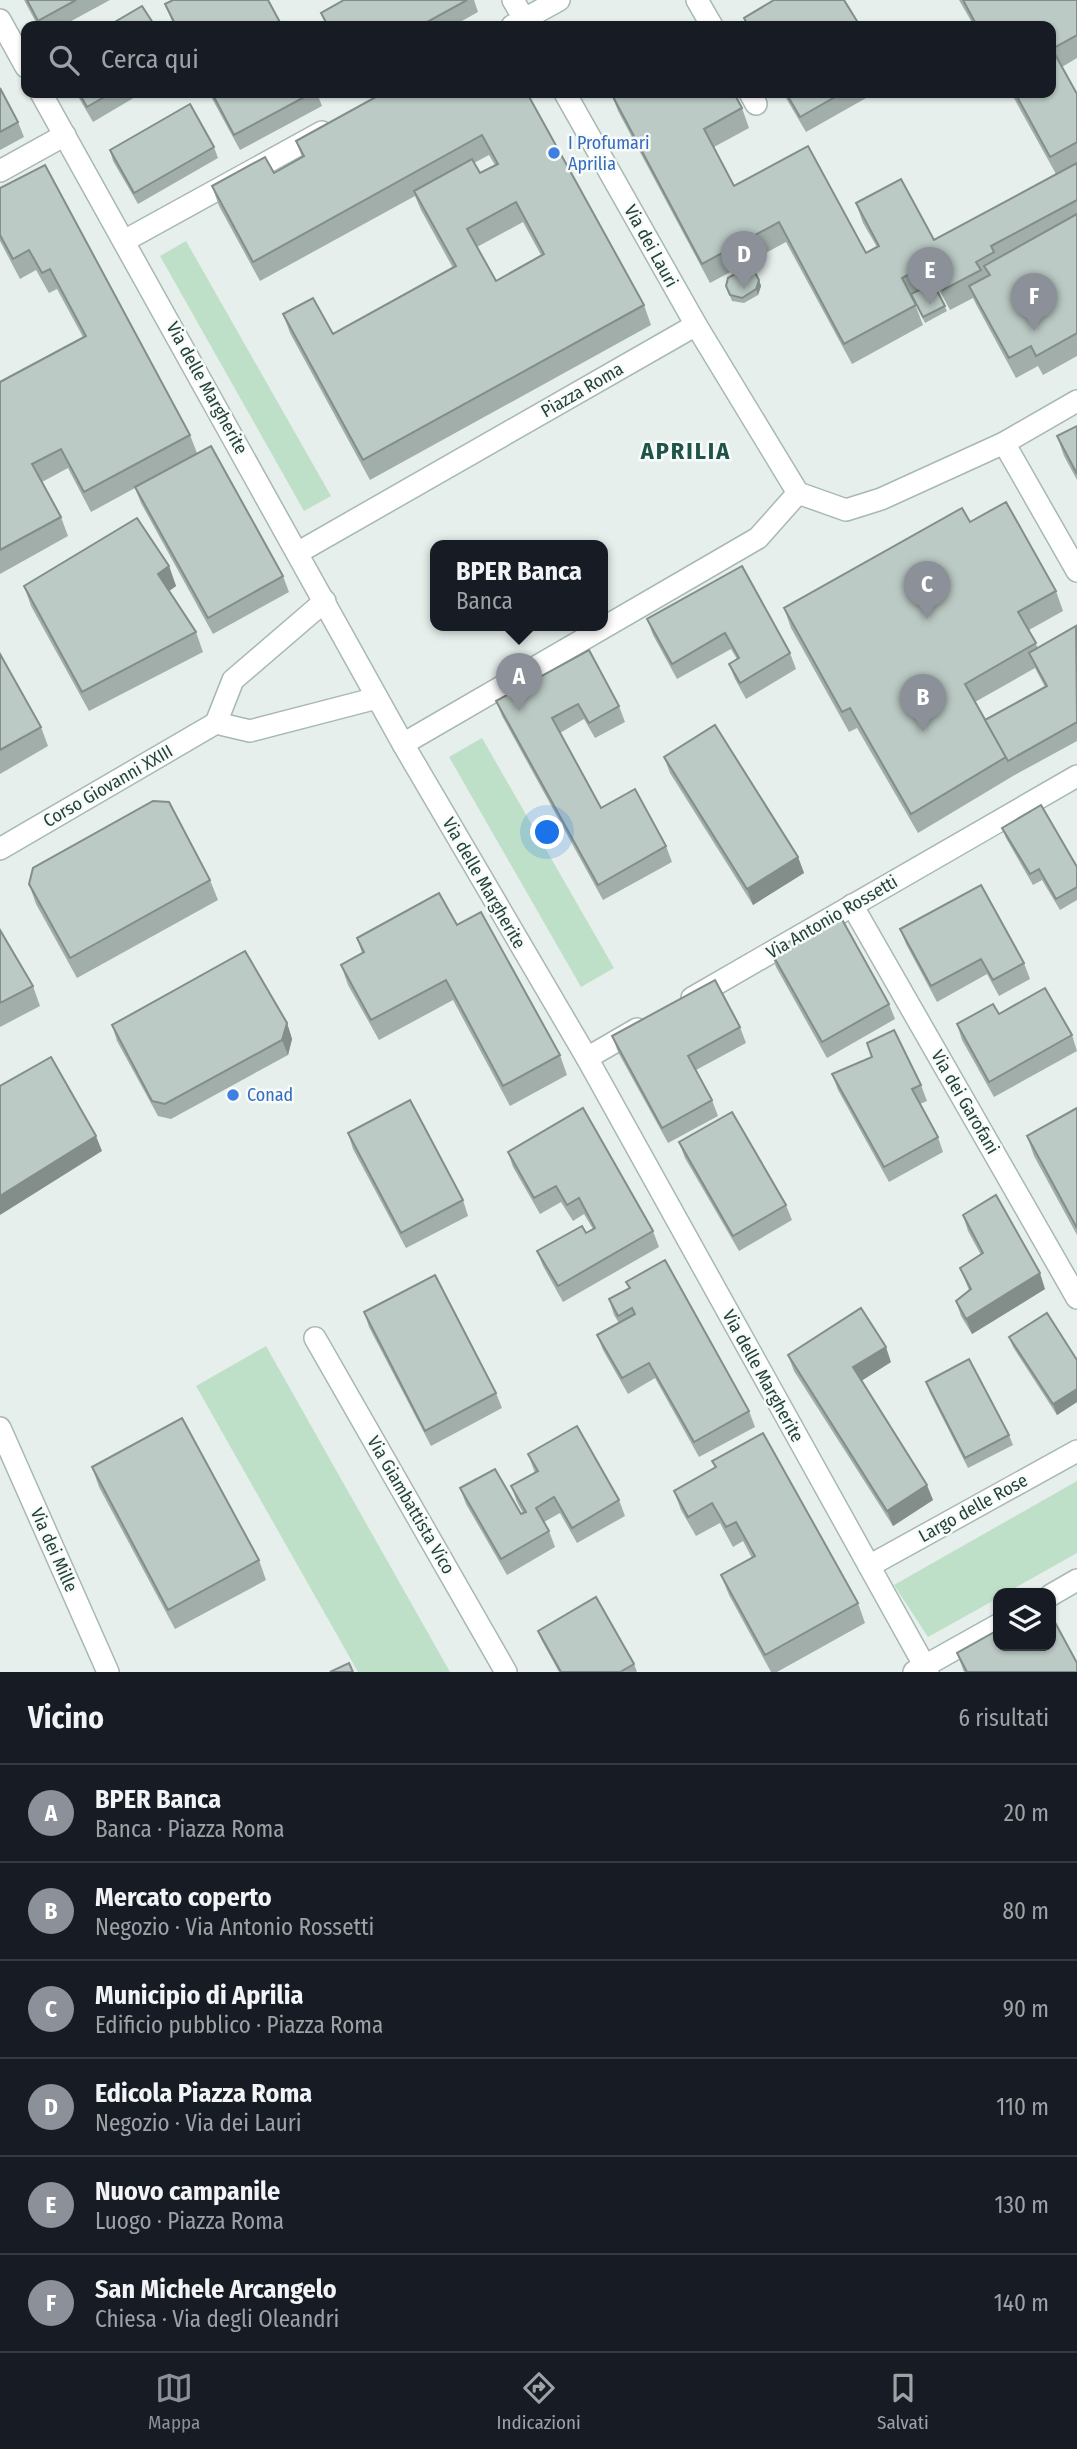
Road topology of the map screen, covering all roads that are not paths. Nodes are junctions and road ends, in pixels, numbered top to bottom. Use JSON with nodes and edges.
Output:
{"nodes":[{"id":1,"x":513,"y":0,"type":"edge"},
{"id":2,"x":559,"y":0,"type":"edge"},
{"id":3,"x":697,"y":0,"type":"edge"},
{"id":4,"x":0,"y":20,"type":"edge"},
{"id":5,"x":520,"y":21,"type":"edge"},
{"id":6,"x":526,"y":21,"type":"edge"},
{"id":7,"x":709,"y":21,"type":"edge"},
{"id":8,"x":21,"y":58,"type":"edge"},
{"id":9,"x":44,"y":98,"type":"edge"},
{"id":10,"x":568,"y":98,"type":"edge"},
{"id":11,"x":344,"y":120,"type":"edge"},
{"id":12,"x":65,"y":135,"type":"junction"},
{"id":13,"x":0,"y":171,"type":"edge"},
{"id":14,"x":124,"y":241,"type":"junction"},
{"id":15,"x":696,"y":326,"type":"junction"},
{"id":16,"x":1077,"y":401,"type":"edge"},
{"id":17,"x":1004,"y":443,"type":"junction"},
{"id":18,"x":798,"y":493,"type":"junction"},
{"id":19,"x":299,"y":552,"type":"junction"},
{"id":20,"x":1077,"y":570,"type":"edge"},
{"id":21,"x":325,"y":601,"type":"junction"},
{"id":22,"x":608,"y":625,"type":"edge"},
{"id":23,"x":598,"y":631,"type":"edge"},
{"id":24,"x":377,"y":698,"type":"junction"},
{"id":25,"x":216,"y":723,"type":"junction"},
{"id":26,"x":403,"y":744,"type":"junction"},
{"id":27,"x":1077,"y":776,"type":"edge"},
{"id":28,"x":0,"y":849,"type":"edge"},
{"id":29,"x":852,"y":905,"type":"junction"},
{"id":30,"x":587,"y":1058,"type":"junction"},
{"id":31,"x":1077,"y":1298,"type":"edge"},
{"id":32,"x":315,"y":1338,"type":"dead end"},
{"id":33,"x":0,"y":1428,"type":"edge"},
{"id":34,"x":1077,"y":1451,"type":"edge"},
{"id":35,"x":10,"y":1476,"type":"edge"},
{"id":36,"x":869,"y":1566,"type":"junction"},
{"id":37,"x":1077,"y":1580,"type":"edge"},
{"id":38,"x":1056,"y":1592,"type":"edge"},
{"id":39,"x":993,"y":1628,"type":"edge"},
{"id":40,"x":922,"y":1670,"type":"edge"},
{"id":41,"x":108,"y":1672,"type":"edge"},
{"id":42,"x":506,"y":1672,"type":"edge"}],
"edges":[{"from":1,"to":5,"type":"street"},
{"from":2,"to":6,"type":"street"},
{"from":3,"to":7,"type":"street"},
{"from":4,"to":8,"type":"street"},
{"from":9,"to":12,"type":"street","name":"Via delle Margherite"},
{"from":10,"to":15,"type":"street","name":"Via dei Lauri"},
{"from":11,"to":14,"type":"street"},
{"from":12,"to":13,"type":"street"},
{"from":12,"to":14,"type":"street","name":"Via delle Margherite"},
{"from":14,"to":19,"type":"street","name":"Via delle Margherite"},
{"from":15,"to":18,"type":"street"},
{"from":15,"to":19,"type":"street","name":"Piazza Roma"},
{"from":16,"to":17,"type":"street"},
{"from":17,"to":18,"type":"street"},
{"from":17,"to":20,"type":"street"},
{"from":18,"to":22,"type":"street"},
{"from":19,"to":21,"type":"street","name":"Via delle Margherite"},
{"from":21,"to":24,"type":"street","name":"Via delle Margherite"},
{"from":21,"to":25,"type":"street"},
{"from":23,"to":26,"type":"street"},
{"from":24,"to":25,"type":"street"},
{"from":24,"to":26,"type":"street","name":"Via delle Margherite"},
{"from":25,"to":28,"type":"street","name":"Corso Giovanni XXIII"},
{"from":26,"to":30,"type":"street","name":"Via delle Margherite"},
{"from":27,"to":29,"type":"street","name":"Via Antonio Rossetti"},
{"from":29,"to":30,"type":"street","name":"Via Antonio Rossetti"},
{"from":29,"to":31,"type":"street","name":"Via dei Garofani"},
{"from":30,"to":36,"type":"street","name":"Via delle Margherite"},
{"from":32,"to":42,"type":"street","name":"Via Giambattista Vico"},
{"from":33,"to":35,"type":"street","name":"Via dei Mille"},
{"from":34,"to":36,"type":"street","name":"Largo delle Rose"},
{"from":35,"to":41,"type":"street","name":"Via dei Mille"},
{"from":36,"to":40,"type":"street","name":"Via delle Margherite"},
{"from":37,"to":38,"type":"street"},
{"from":39,"to":40,"type":"street"}]}
